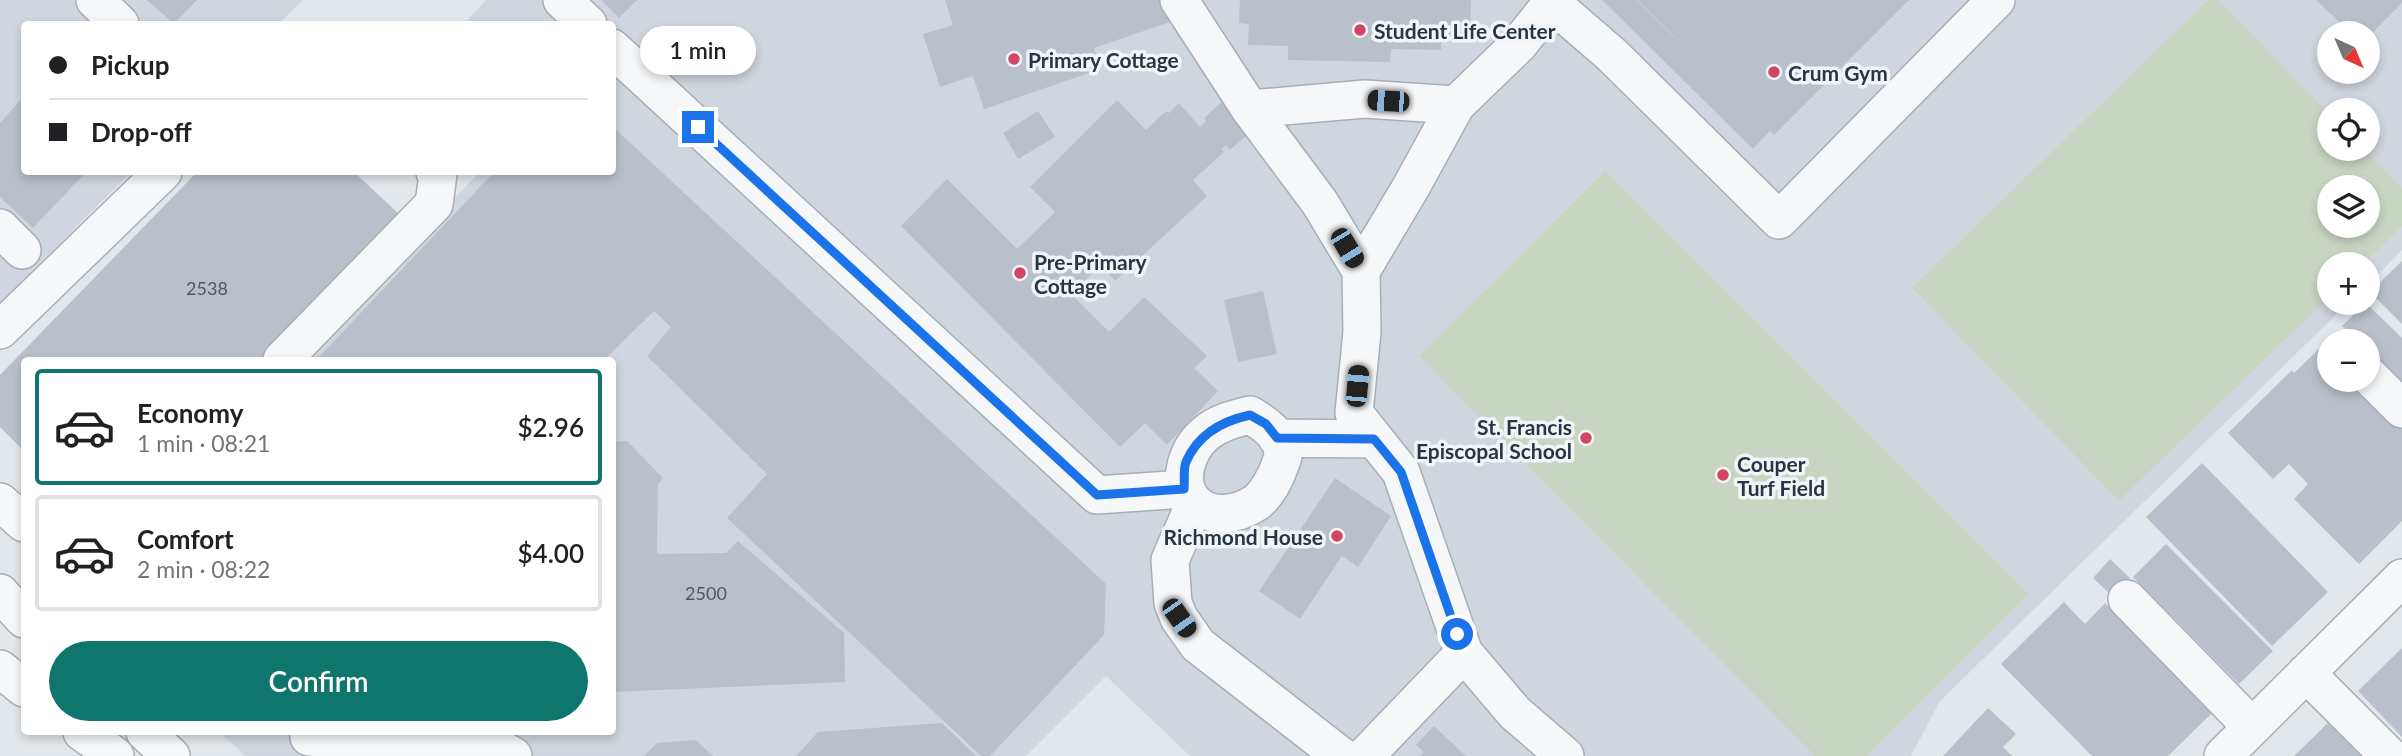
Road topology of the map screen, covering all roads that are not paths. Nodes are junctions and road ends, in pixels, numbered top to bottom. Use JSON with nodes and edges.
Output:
{"nodes":[{"id":1,"x":95,"y":0,"type":"edge"},
{"id":2,"x":562,"y":0,"type":"edge"},
{"id":3,"x":1179,"y":0,"type":"edge"},
{"id":4,"x":1996,"y":0,"type":"edge"},
{"id":5,"x":1553,"y":2,"type":"edge"},
{"id":6,"x":117,"y":21,"type":"edge"},
{"id":7,"x":585,"y":21,"type":"edge"},
{"id":8,"x":616,"y":52,"type":"edge"},
{"id":9,"x":1456,"y":105,"type":"junction"},
{"id":10,"x":1250,"y":109,"type":"junction"},
{"id":11,"x":160,"y":175,"type":"edge"},
{"id":12,"x":438,"y":175,"type":"edge"},
{"id":13,"x":1361,"y":271,"type":"junction"},
{"id":14,"x":0,"y":330,"type":"edge"},
{"id":15,"x":285,"y":357,"type":"edge"},
{"id":16,"x":2380,"y":387,"type":"edge"},
{"id":17,"x":2402,"y":409,"type":"edge"},
{"id":18,"x":1277,"y":438,"type":"junction"},
{"id":19,"x":1374,"y":439,"type":"junction"},
{"id":20,"x":1190,"y":496,"type":"junction"},
{"id":21,"x":0,"y":502,"type":"edge"},
{"id":22,"x":21,"y":520,"type":"edge"},
{"id":23,"x":2402,"y":578,"type":"edge"},
{"id":24,"x":0,"y":593,"type":"edge"},
{"id":25,"x":2127,"y":598,"type":"dead end"},
{"id":26,"x":21,"y":616,"type":"edge"},
{"id":27,"x":1464,"y":653,"type":"junction"},
{"id":28,"x":0,"y":669,"type":"edge"},
{"id":29,"x":2306,"y":673,"type":"junction"},
{"id":30,"x":21,"y":686,"type":"edge"},
{"id":31,"x":1513,"y":711,"type":"junction"},
{"id":32,"x":2252,"y":727,"type":"junction"},
{"id":33,"x":86,"y":735,"type":"edge"},
{"id":34,"x":148,"y":735,"type":"edge"},
{"id":35,"x":309,"y":741,"type":"edge"},
{"id":36,"x":410,"y":750,"type":"edge"},
{"id":37,"x":115,"y":756,"type":"edge"},
{"id":38,"x":171,"y":756,"type":"edge"},
{"id":39,"x":513,"y":756,"type":"edge"},
{"id":40,"x":1341,"y":756,"type":"edge"},
{"id":41,"x":1365,"y":756,"type":"edge"},
{"id":42,"x":1530,"y":756,"type":"edge"},
{"id":43,"x":1565,"y":756,"type":"edge"},
{"id":44,"x":2222,"y":756,"type":"edge"},
{"id":45,"x":2389,"y":756,"type":"edge"}],
"edges":[{"from":1,"to":6,"type":"street"},
{"from":2,"to":7,"type":"street"},
{"from":3,"to":10,"type":"street"},
{"from":4,"to":5,"type":"street"},
{"from":5,"to":9,"type":"street"},
{"from":8,"to":20,"type":"street"},
{"from":9,"to":10,"type":"street"},
{"from":9,"to":13,"type":"street"},
{"from":10,"to":13,"type":"street"},
{"from":11,"to":14,"type":"street"},
{"from":12,"to":15,"type":"street"},
{"from":13,"to":19,"type":"street"},
{"from":16,"to":17,"type":"street"},
{"from":18,"to":19,"type":"street"},
{"from":18,"to":20,"type":"street"},
{"from":18,"to":20,"type":"street"},
{"from":19,"to":27,"type":"street"},
{"from":20,"to":40,"type":"street"},
{"from":21,"to":22,"type":"street"},
{"from":23,"to":29,"type":"street"},
{"from":24,"to":26,"type":"street"},
{"from":25,"to":32,"type":"street"},
{"from":27,"to":31,"type":"street"},
{"from":27,"to":41,"type":"street"},
{"from":28,"to":30,"type":"street"},
{"from":29,"to":32,"type":"street"},
{"from":29,"to":45,"type":"street"},
{"from":31,"to":42,"type":"street"},
{"from":31,"to":43,"type":"street"},
{"from":32,"to":44,"type":"street"},
{"from":33,"to":37,"type":"street"},
{"from":34,"to":38,"type":"street"},
{"from":35,"to":36,"type":"street"},
{"from":36,"to":39,"type":"street"}]}
